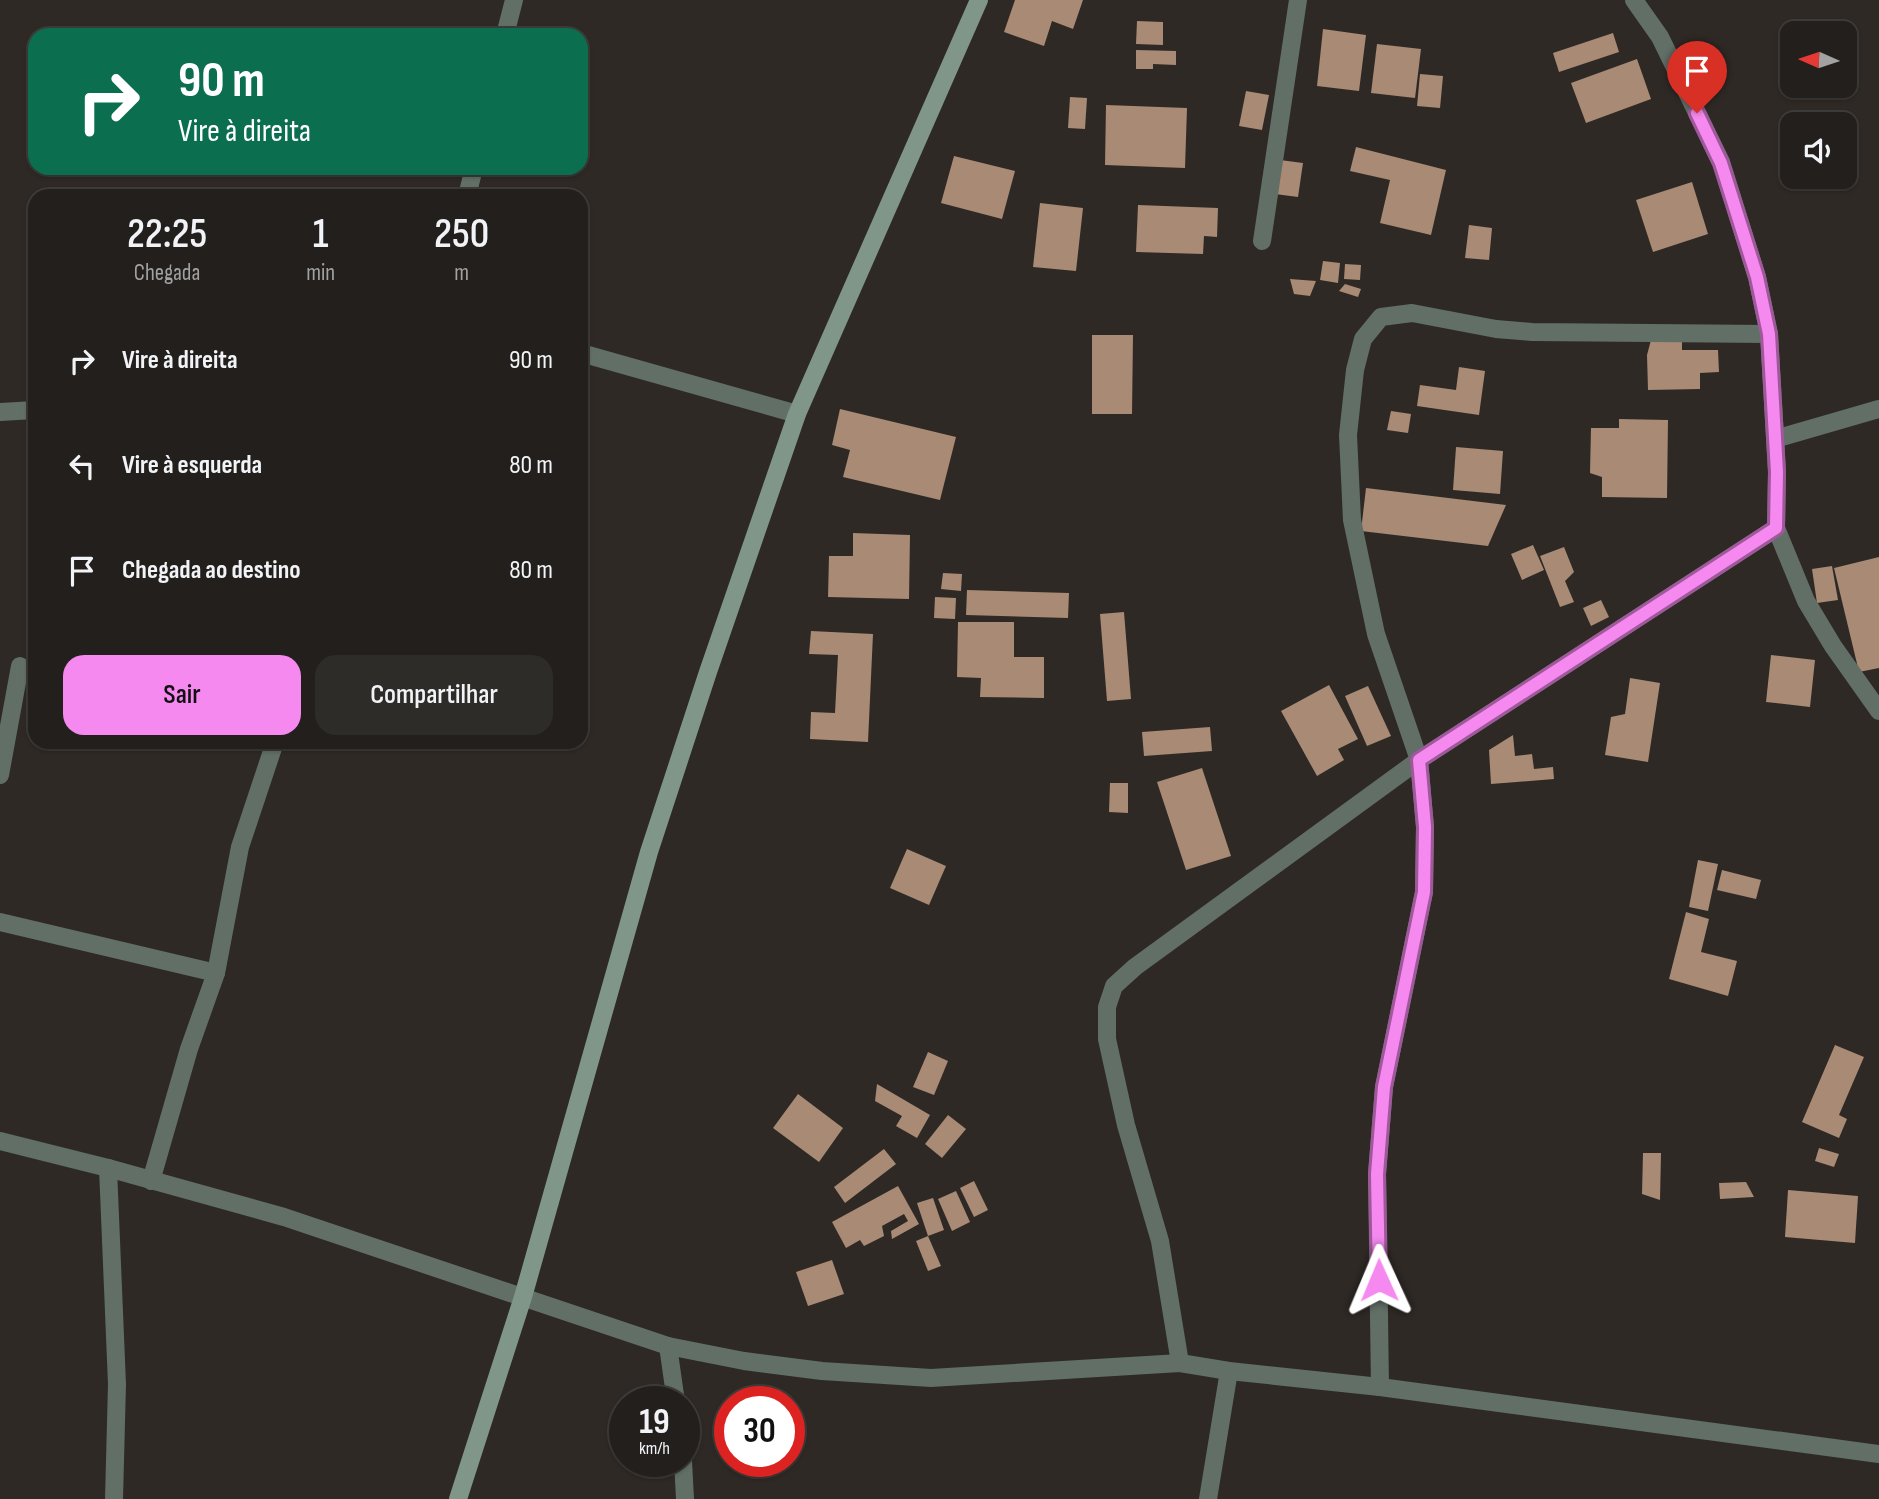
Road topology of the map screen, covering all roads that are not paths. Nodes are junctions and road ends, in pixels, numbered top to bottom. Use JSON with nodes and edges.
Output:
{"nodes":[{"id":1,"x":514,"y":0,"type":"edge"},
{"id":2,"x":979,"y":0,"type":"edge"},
{"id":3,"x":1298,"y":0,"type":"edge"},
{"id":4,"x":1634,"y":0,"type":"edge"},
{"id":5,"x":507,"y":28,"type":"edge"},
{"id":6,"x":1262,"y":241,"type":"dead end"},
{"id":7,"x":1769,"y":334,"type":"junction"},
{"id":8,"x":588,"y":355,"type":"edge"},
{"id":9,"x":1879,"y":409,"type":"edge"},
{"id":10,"x":28,"y":410,"type":"edge"},
{"id":11,"x":0,"y":412,"type":"edge"},
{"id":12,"x":797,"y":414,"type":"junction"},
{"id":13,"x":1775,"y":439,"type":"junction"},
{"id":14,"x":1776,"y":528,"type":"junction"},
{"id":15,"x":20,"y":666,"type":"dead end"},
{"id":16,"x":1879,"y":711,"type":"edge"},
{"id":17,"x":273,"y":749,"type":"edge"},
{"id":18,"x":1419,"y":760,"type":"junction"},
{"id":19,"x":0,"y":775,"type":"edge"},
{"id":20,"x":0,"y":922,"type":"edge"},
{"id":21,"x":216,"y":972,"type":"junction"},
{"id":22,"x":0,"y":1141,"type":"edge"},
{"id":23,"x":108,"y":1168,"type":"junction"},
{"id":24,"x":151,"y":1181,"type":"junction"},
{"id":25,"x":523,"y":1297,"type":"junction"},
{"id":26,"x":668,"y":1346,"type":"junction"},
{"id":27,"x":1180,"y":1363,"type":"junction"},
{"id":28,"x":1229,"y":1371,"type":"junction"},
{"id":29,"x":674,"y":1386,"type":"edge"},
{"id":30,"x":1380,"y":1387,"type":"junction"},
{"id":31,"x":1879,"y":1454,"type":"edge"},
{"id":32,"x":684,"y":1477,"type":"edge"},
{"id":33,"x":114,"y":1499,"type":"edge"},
{"id":34,"x":458,"y":1499,"type":"edge"},
{"id":35,"x":685,"y":1499,"type":"edge"},
{"id":36,"x":1208,"y":1499,"type":"edge"}],
"edges":[{"from":1,"to":5,"type":"street"},
{"from":2,"to":12,"type":"street"},
{"from":3,"to":6,"type":"street"},
{"from":4,"to":7,"type":"street"},
{"from":7,"to":13,"type":"street"},
{"from":7,"to":18,"type":"street"},
{"from":8,"to":12,"type":"street"},
{"from":9,"to":13,"type":"street"},
{"from":10,"to":11,"type":"street"},
{"from":12,"to":25,"type":"street"},
{"from":13,"to":14,"type":"street"},
{"from":14,"to":16,"type":"street"},
{"from":14,"to":18,"type":"street"},
{"from":15,"to":19,"type":"street"},
{"from":17,"to":21,"type":"street"},
{"from":18,"to":27,"type":"street"},
{"from":18,"to":30,"type":"street"},
{"from":20,"to":21,"type":"street"},
{"from":21,"to":24,"type":"street"},
{"from":22,"to":23,"type":"street"},
{"from":23,"to":24,"type":"street"},
{"from":23,"to":33,"type":"street"},
{"from":24,"to":25,"type":"street"},
{"from":25,"to":26,"type":"street"},
{"from":25,"to":34,"type":"street"},
{"from":26,"to":27,"type":"street"},
{"from":26,"to":29,"type":"street"},
{"from":27,"to":28,"type":"street"},
{"from":28,"to":30,"type":"street"},
{"from":28,"to":36,"type":"street"},
{"from":30,"to":31,"type":"street"},
{"from":32,"to":35,"type":"street"}]}
